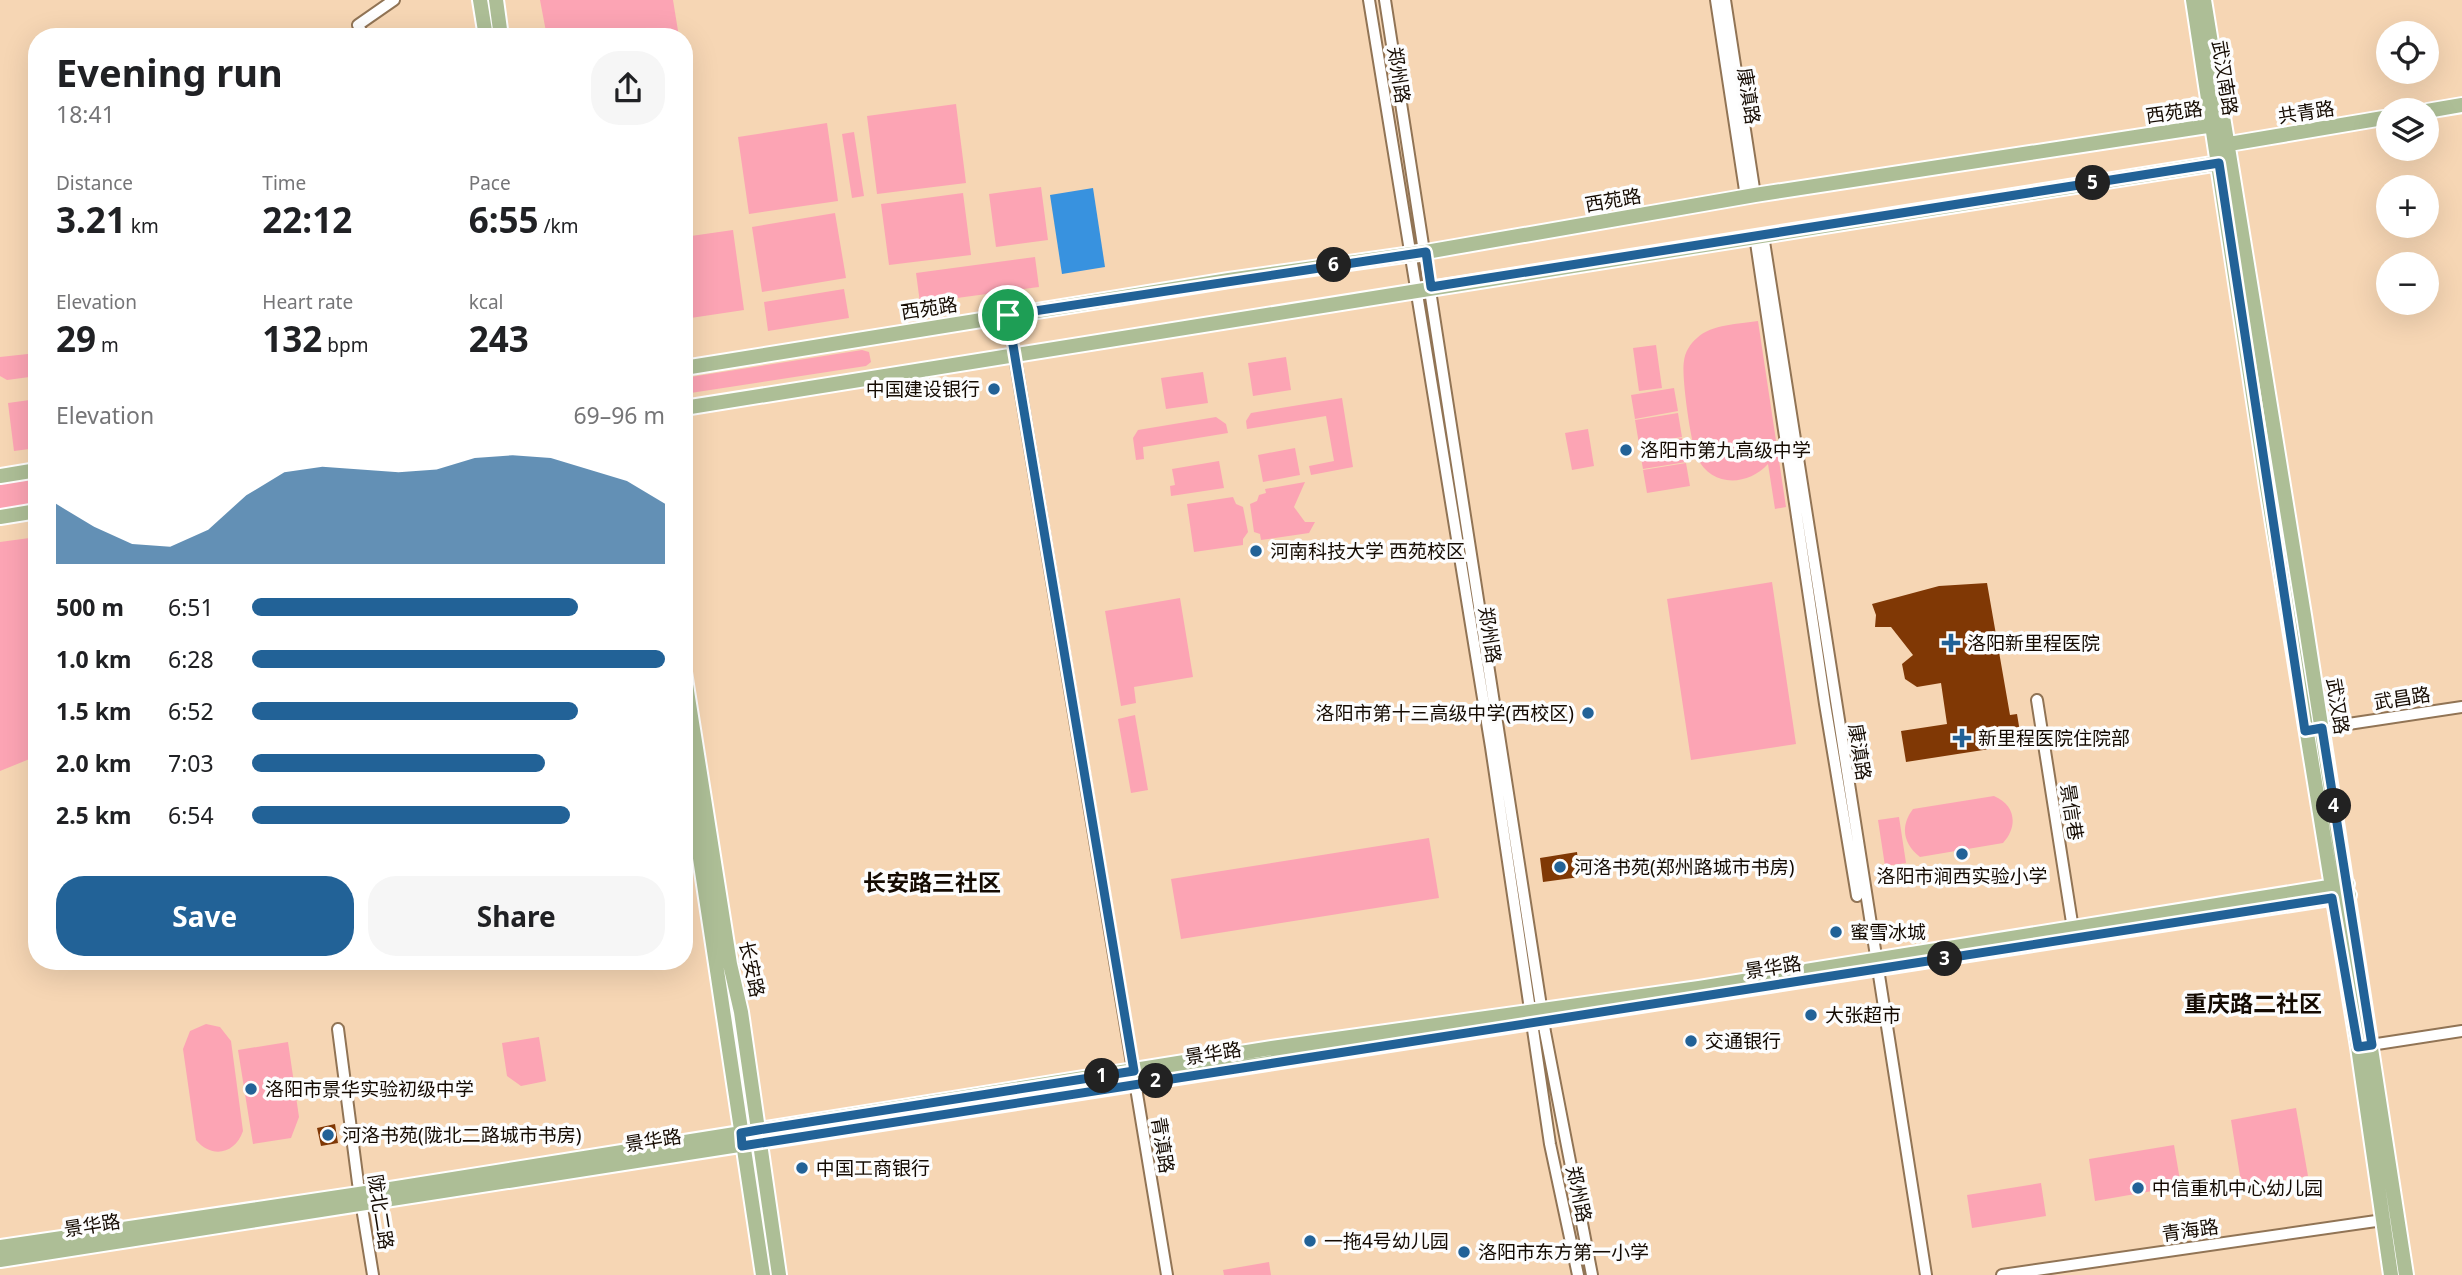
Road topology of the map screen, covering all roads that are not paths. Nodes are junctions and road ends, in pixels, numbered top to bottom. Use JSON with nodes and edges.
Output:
{"nodes":[{"id":1,"x":394,"y":0,"type":"edge"},
{"id":2,"x":480,"y":0,"type":"edge"},
{"id":3,"x":496,"y":0,"type":"edge"},
{"id":4,"x":1369,"y":0,"type":"edge"},
{"id":5,"x":1385,"y":0,"type":"edge"},
{"id":6,"x":1716,"y":0,"type":"edge"},
{"id":7,"x":1725,"y":0,"type":"edge"},
{"id":8,"x":2193,"y":0,"type":"edge"},
{"id":9,"x":2204,"y":0,"type":"edge"},
{"id":10,"x":360,"y":28,"type":"edge"},
{"id":11,"x":485,"y":28,"type":"edge"},
{"id":12,"x":500,"y":28,"type":"edge"},
{"id":13,"x":2462,"y":105,"type":"edge"},
{"id":14,"x":2439,"y":109,"type":"edge"},
{"id":15,"x":2376,"y":119,"type":"edge"},
{"id":16,"x":2214,"y":125,"type":"junction"},
{"id":17,"x":2229,"y":144,"type":"junction"},
{"id":18,"x":2219,"y":163,"type":"junction"},
{"id":19,"x":1751,"y":196,"type":"junction"},
{"id":20,"x":1759,"y":235,"type":"junction"},
{"id":21,"x":1426,"y":252,"type":"junction"},
{"id":22,"x":1409,"y":254,"type":"junction"},
{"id":23,"x":1431,"y":287,"type":"junction"},
{"id":24,"x":1415,"y":290,"type":"junction"},
{"id":25,"x":1008,"y":315,"type":"junction"},
{"id":26,"x":1013,"y":354,"type":"junction"},
{"id":27,"x":693,"y":367,"type":"edge"},
{"id":28,"x":693,"y":407,"type":"edge"},
{"id":29,"x":28,"y":471,"type":"edge"},
{"id":30,"x":0,"y":476,"type":"edge"},
{"id":31,"x":28,"y":512,"type":"edge"},
{"id":32,"x":0,"y":517,"type":"edge"},
{"id":33,"x":2037,"y":700,"type":"dead end"},
{"id":34,"x":2462,"y":707,"type":"edge"},
{"id":35,"x":693,"y":728,"type":"edge"},
{"id":36,"x":2322,"y":728,"type":"junction"},
{"id":37,"x":2305,"y":731,"type":"junction"},
{"id":38,"x":693,"y":813,"type":"edge"},
{"id":39,"x":2348,"y":890,"type":"junction"},
{"id":40,"x":2331,"y":893,"type":"junction"},
{"id":41,"x":2073,"y":929,"type":"junction"},
{"id":42,"x":1872,"y":966,"type":"junction"},
{"id":43,"x":1537,"y":1018,"type":"junction"},
{"id":44,"x":338,"y":1029,"type":"dead end"},
{"id":45,"x":2462,"y":1031,"type":"edge"},
{"id":46,"x":2365,"y":1046,"type":"junction"},
{"id":47,"x":1135,"y":1077,"type":"junction"},
{"id":48,"x":759,"y":1136,"type":"junction"},
{"id":49,"x":741,"y":1139,"type":"junction"},
{"id":50,"x":360,"y":1199,"type":"junction"},
{"id":51,"x":2383,"y":1220,"type":"junction"},
{"id":52,"x":0,"y":1247,"type":"edge"},
{"id":53,"x":0,"y":1260,"type":"edge"},
{"id":54,"x":373,"y":1275,"type":"edge"},
{"id":55,"x":763,"y":1275,"type":"edge"},
{"id":56,"x":779,"y":1275,"type":"edge"},
{"id":57,"x":1167,"y":1275,"type":"edge"},
{"id":58,"x":1578,"y":1275,"type":"edge"},
{"id":59,"x":1592,"y":1275,"type":"edge"},
{"id":60,"x":1919,"y":1275,"type":"edge"},
{"id":61,"x":1926,"y":1275,"type":"edge"},
{"id":62,"x":2002,"y":1275,"type":"edge"},
{"id":63,"x":2391,"y":1275,"type":"edge"},
{"id":64,"x":2406,"y":1275,"type":"edge"}],
"edges":[{"from":1,"to":10,"type":"street"},
{"from":2,"to":11,"type":"main road"},
{"from":3,"to":12,"type":"main road"},
{"from":4,"to":22,"type":"street","name":"郑州路"},
{"from":5,"to":21,"type":"street","name":"郑州路"},
{"from":6,"to":19,"type":"street","name":"康滇路"},
{"from":7,"to":19,"type":"street","name":"康滇路"},
{"from":8,"to":16,"type":"main road","name":"武汉南路"},
{"from":9,"to":17,"type":"main road","name":"武汉南路"},
{"from":13,"to":14,"type":"main road"},
{"from":15,"to":17,"type":"main road","name":"共青路"},
{"from":16,"to":17,"type":"main road","name":"西苑路"},
{"from":16,"to":18,"type":"main road","name":"武汉南路"},
{"from":16,"to":19,"type":"main road","name":"西苑路"},
{"from":17,"to":18,"type":"main road"},
{"from":17,"to":36,"type":"main road","name":"武汉路"},
{"from":18,"to":20,"type":"main road"},
{"from":18,"to":37,"type":"main road","name":"武汉路"},
{"from":19,"to":21,"type":"main road","name":"西苑路"},
{"from":20,"to":23,"type":"main road"},
{"from":20,"to":42,"type":"street","name":"康滇路"},
{"from":21,"to":22,"type":"main road","name":"西苑路"},
{"from":21,"to":23,"type":"street","name":"郑州路"},
{"from":22,"to":24,"type":"street","name":"郑州路"},
{"from":22,"to":25,"type":"main road","name":"西苑路"},
{"from":23,"to":24,"type":"main road"},
{"from":23,"to":43,"type":"street","name":"郑州路"},
{"from":24,"to":26,"type":"main road"},
{"from":24,"to":43,"type":"street","name":"郑州路"},
{"from":25,"to":26,"type":"street","name":"青滇路"},
{"from":25,"to":27,"type":"main road","name":"西苑路"},
{"from":26,"to":28,"type":"main road"},
{"from":26,"to":47,"type":"street","name":"青滇路"},
{"from":29,"to":30,"type":"main road"},
{"from":31,"to":32,"type":"main road"},
{"from":33,"to":41,"type":"street","name":"景信巷"},
{"from":34,"to":36,"type":"street","name":"武昌路"},
{"from":35,"to":48,"type":"main road","name":"长安路"},
{"from":36,"to":37,"type":"street","name":"武昌路"},
{"from":36,"to":39,"type":"main road","name":"武汉路"},
{"from":37,"to":40,"type":"main road","name":"武汉路"},
{"from":38,"to":49,"type":"main road","name":"长安路"},
{"from":39,"to":40,"type":"main road","name":"景华路"},
{"from":39,"to":46,"type":"main road","name":"武汉路"},
{"from":40,"to":41,"type":"main road","name":"景华路"},
{"from":40,"to":42,"type":"main road","name":"景华路"},
{"from":40,"to":46,"type":"main road","name":"武汉路"},
{"from":41,"to":42,"type":"main road","name":"景华路"},
{"from":42,"to":43,"type":"main road","name":"景华路"},
{"from":42,"to":60,"type":"street","name":"康滇路"},
{"from":42,"to":61,"type":"street","name":"康滇路"},
{"from":43,"to":47,"type":"main road","name":"景华路"},
{"from":43,"to":58,"type":"street","name":"郑州路"},
{"from":43,"to":59,"type":"street","name":"郑州路"},
{"from":44,"to":50,"type":"street","name":"陇北二路"},
{"from":45,"to":46,"type":"street"},
{"from":46,"to":51,"type":"main road","name":"武汉路"},
{"from":46,"to":64,"type":"main road","name":"武汉路"},
{"from":47,"to":48,"type":"main road","name":"景华路"},
{"from":47,"to":57,"type":"street","name":"青滇路"},
{"from":48,"to":49,"type":"main road","name":"景华路"},
{"from":48,"to":56,"type":"main road","name":"长安路"},
{"from":49,"to":50,"type":"main road","name":"景华路"},
{"from":49,"to":55,"type":"main road","name":"长安路"},
{"from":50,"to":52,"type":"main road","name":"景华路"},
{"from":50,"to":53,"type":"main road","name":"景华路"},
{"from":50,"to":54,"type":"street","name":"陇北二路"},
{"from":51,"to":62,"type":"street","name":"青海路"},
{"from":51,"to":63,"type":"main road","name":"武汉路"}]}
